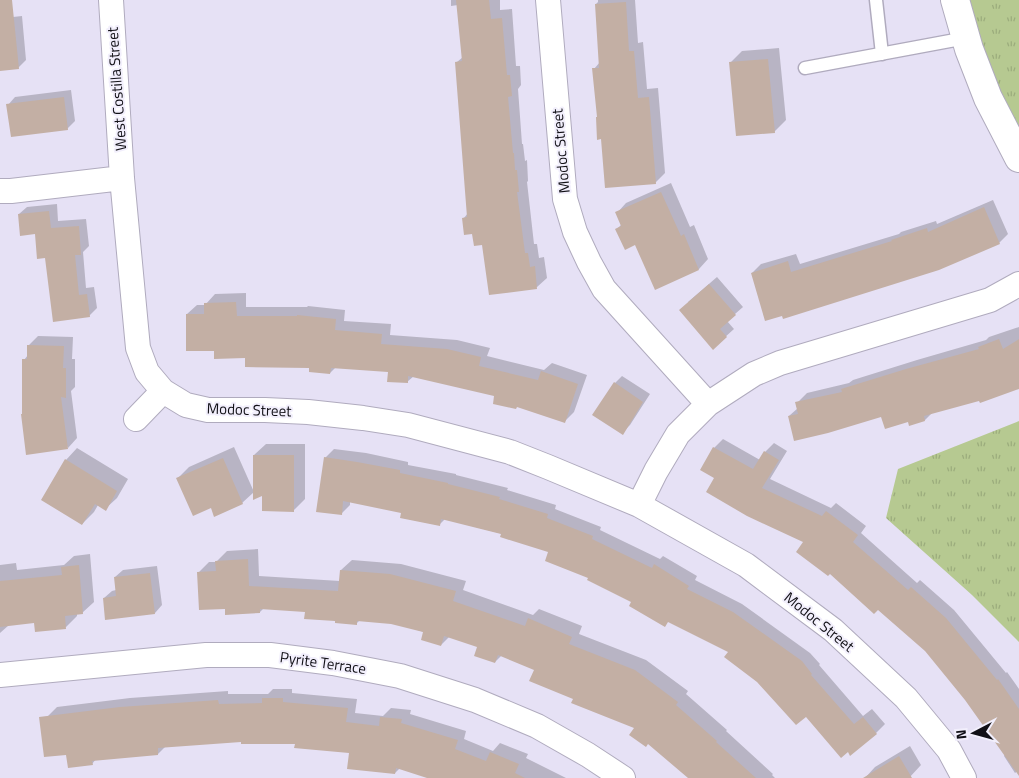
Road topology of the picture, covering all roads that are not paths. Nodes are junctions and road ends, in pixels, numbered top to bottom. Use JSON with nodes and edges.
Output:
{"nodes":[{"id":1,"x":111,"y":0,"type":"edge"},
{"id":2,"x":548,"y":0,"type":"edge"},
{"id":3,"x":876,"y":0,"type":"edge"},
{"id":4,"x":954,"y":0,"type":"edge"},
{"id":5,"x":966,"y":38,"type":"junction"},
{"id":6,"x":882,"y":54,"type":"junction"},
{"id":7,"x":806,"y":68,"type":"dead end"},
{"id":8,"x":1019,"y":158,"type":"edge"},
{"id":9,"x":122,"y":178,"type":"junction"},
{"id":10,"x":0,"y":190,"type":"edge"},
{"id":11,"x":1019,"y":284,"type":"edge"},
{"id":12,"x":163,"y":391,"type":"junction"},
{"id":13,"x":708,"y":404,"type":"junction"},
{"id":14,"x":136,"y":419,"type":"dead end"},
{"id":15,"x":639,"y":505,"type":"junction"},
{"id":16,"x":0,"y":675,"type":"edge"},
{"id":17,"x":623,"y":778,"type":"edge"},
{"id":18,"x":964,"y":778,"type":"edge"}],
"edges":[{"from":1,"to":9,"type":"street","name":"West Costilla Street"},
{"from":2,"to":13,"type":"street","name":"Modoc Street"},
{"from":3,"to":6,"type":"lane"},
{"from":4,"to":5,"type":"street"},
{"from":5,"to":6,"type":"lane"},
{"from":5,"to":8,"type":"street"},
{"from":6,"to":7,"type":"lane"},
{"from":9,"to":10,"type":"street"},
{"from":9,"to":12,"type":"street","name":"Modoc Street"},
{"from":11,"to":13,"type":"street"},
{"from":12,"to":14,"type":"street"},
{"from":12,"to":15,"type":"street","name":"Modoc Street"},
{"from":13,"to":15,"type":"street"},
{"from":15,"to":18,"type":"street","name":"Modoc Street"},
{"from":16,"to":17,"type":"street","name":"Pyrite Terrace"}]}
